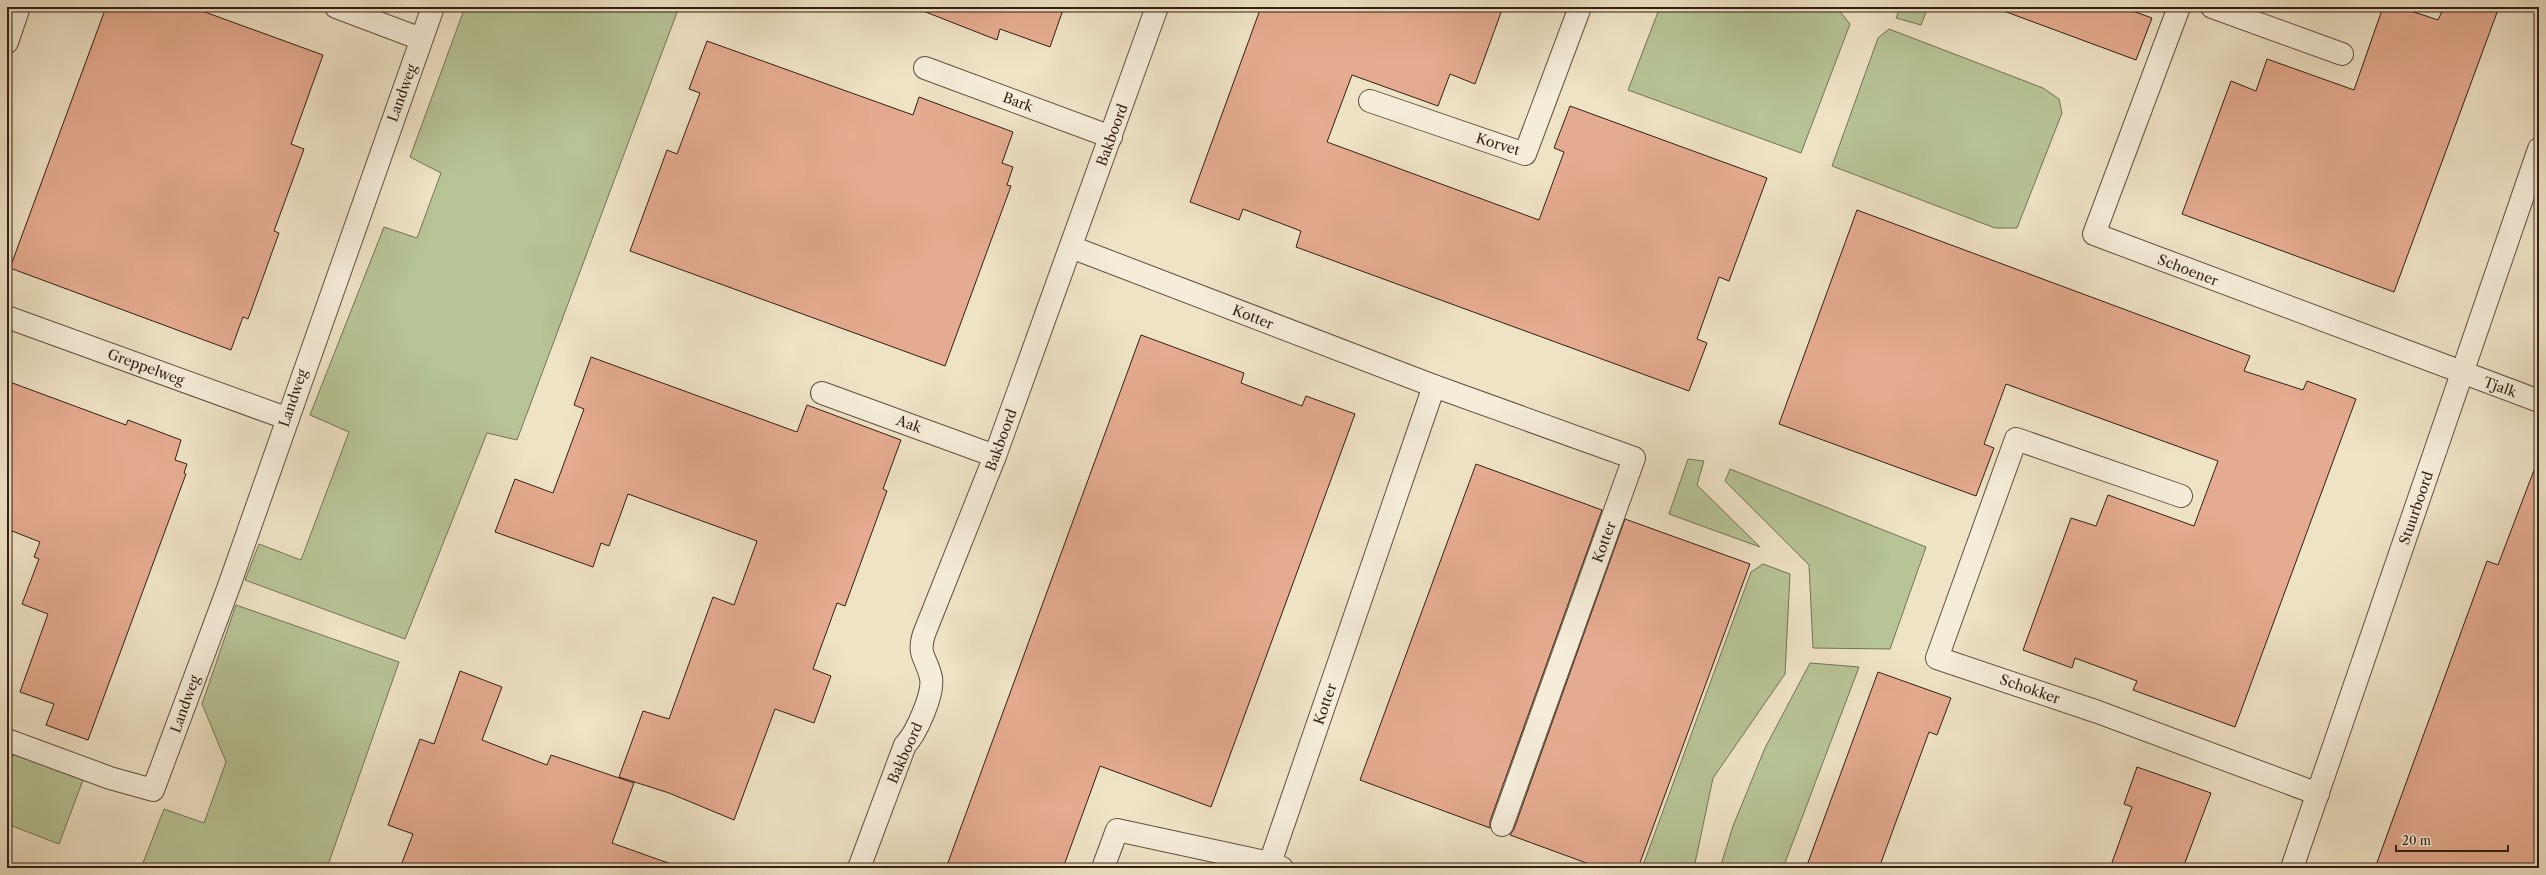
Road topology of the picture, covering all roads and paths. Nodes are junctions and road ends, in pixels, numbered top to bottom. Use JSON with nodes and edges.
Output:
{"nodes":[{"id":1,"x":20,"y":7,"type":"edge"},
{"id":2,"x":336,"y":7,"type":"edge"},
{"id":3,"x":433,"y":7,"type":"edge"},
{"id":4,"x":1157,"y":7,"type":"edge"},
{"id":5,"x":1580,"y":7,"type":"edge"},
{"id":6,"x":2179,"y":7,"type":"edge"},
{"id":7,"x":2212,"y":7,"type":"edge"},
{"id":8,"x":422,"y":39,"type":"junction"},
{"id":9,"x":7,"y":42,"type":"edge"},
{"id":10,"x":2342,"y":54,"type":"dead end"},
{"id":11,"x":926,"y":68,"type":"dead end"},
{"id":12,"x":1370,"y":101,"type":"dead end"},
{"id":13,"x":1112,"y":137,"type":"junction"},
{"id":14,"x":2539,"y":148,"type":"edge"},
{"id":15,"x":1071,"y":247,"type":"junction"},
{"id":16,"x":7,"y":317,"type":"edge"},
{"id":17,"x":2462,"y":373,"type":"junction"},
{"id":18,"x":1434,"y":386,"type":"junction"},
{"id":19,"x":822,"y":393,"type":"dead end"},
{"id":20,"x":2539,"y":401,"type":"edge"},
{"id":21,"x":286,"y":418,"type":"junction"},
{"id":22,"x":995,"y":456,"type":"junction"},
{"id":23,"x":2181,"y":496,"type":"dead end"},
{"id":24,"x":7,"y":740,"type":"edge"},
{"id":25,"x":2318,"y":794,"type":"junction"},
{"id":26,"x":1502,"y":825,"type":"dead end"},
{"id":27,"x":1276,"y":866,"type":"edge"},
{"id":28,"x":859,"y":868,"type":"edge"},
{"id":29,"x":1103,"y":868,"type":"edge"},
{"id":30,"x":2292,"y":868,"type":"edge"}],
"edges":[{"from":1,"to":9,"type":"street"},
{"from":2,"to":8,"type":"street"},
{"from":3,"to":8,"type":"street","name":"Landweg"},
{"from":4,"to":13,"type":"street","name":"Bakboord"},
{"from":5,"to":12,"type":"street","name":"Korvet"},
{"from":6,"to":17,"type":"street","name":"Schoener"},
{"from":7,"to":10,"type":"street"},
{"from":8,"to":21,"type":"street","name":"Landweg"},
{"from":11,"to":13,"type":"street","name":"Bark"},
{"from":13,"to":15,"type":"street","name":"Bakboord"},
{"from":14,"to":17,"type":"street","name":"Stuurboord"},
{"from":15,"to":18,"type":"street","name":"Kotter"},
{"from":15,"to":22,"type":"street","name":"Bakboord"},
{"from":16,"to":21,"type":"street","name":"Greppelweg"},
{"from":17,"to":20,"type":"street","name":"Tjalk"},
{"from":17,"to":25,"type":"street","name":"Stuurboord"},
{"from":18,"to":26,"type":"street","name":"Kotter"},
{"from":18,"to":27,"type":"street","name":"Kotter"},
{"from":19,"to":22,"type":"street","name":"Aak"},
{"from":21,"to":24,"type":"street","name":"Landweg"},
{"from":22,"to":28,"type":"street","name":"Bakboord"},
{"from":23,"to":25,"type":"street","name":"Schokker"},
{"from":25,"to":30,"type":"street","name":"Stuurboord"},
{"from":27,"to":29,"type":"street","name":"Kotter"}]}
